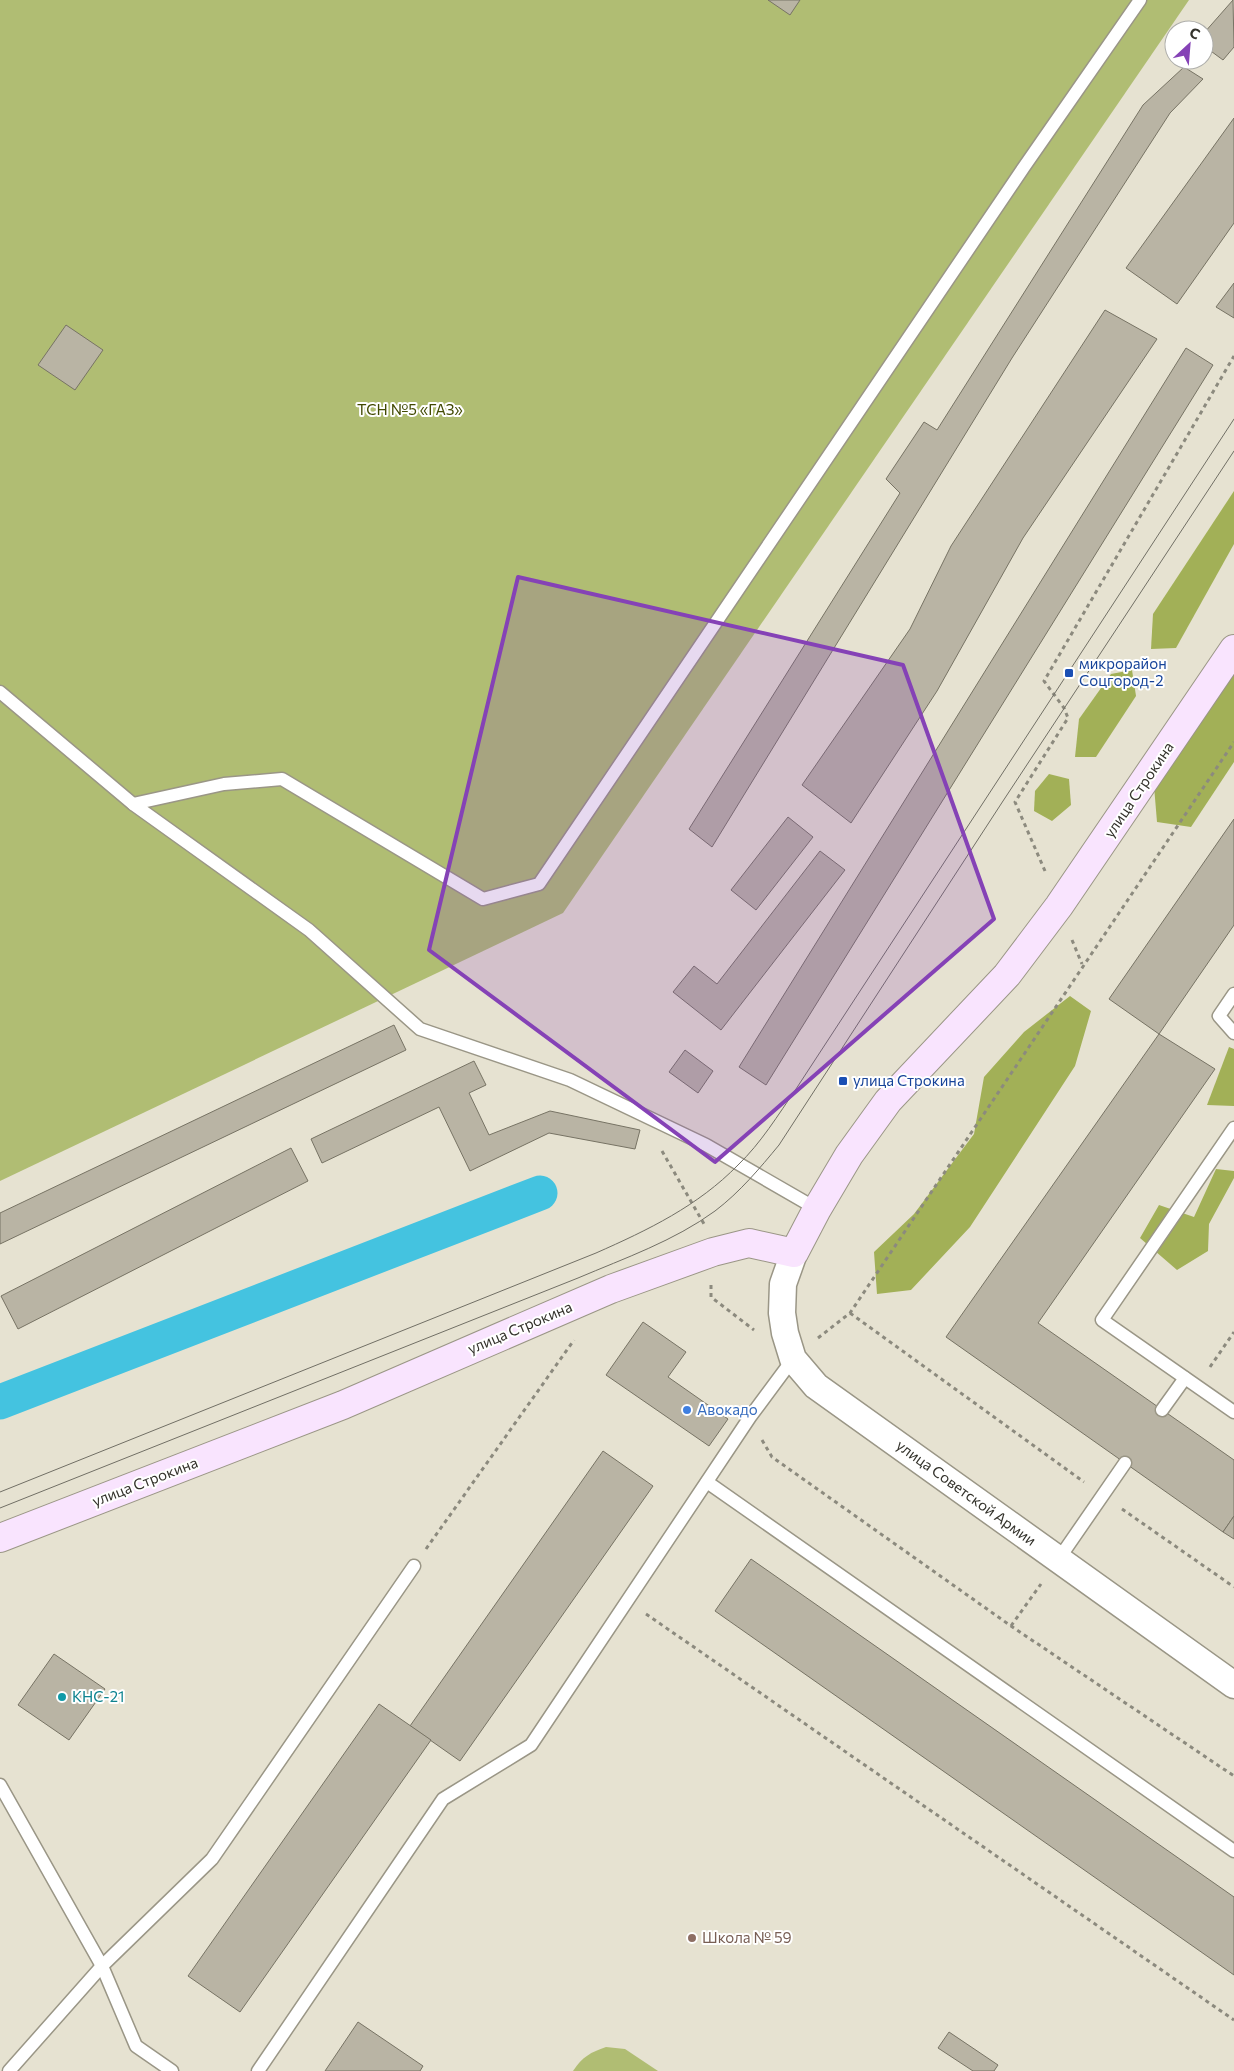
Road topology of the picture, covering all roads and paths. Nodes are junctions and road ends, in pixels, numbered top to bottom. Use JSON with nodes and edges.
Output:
{"nodes":[{"id":1,"x":1140,"y":0,"type":"edge"},
{"id":2,"x":1234,"y":356,"type":"edge"},
{"id":3,"x":1234,"y":649,"type":"edge"},
{"id":4,"x":0,"y":692,"type":"edge"},
{"id":5,"x":1234,"y":742,"type":"edge"},
{"id":6,"x":133,"y":804,"type":"junction"},
{"id":7,"x":1048,"y":879,"type":"dead end"},
{"id":8,"x":1072,"y":938,"type":"dead end"},
{"id":9,"x":1082,"y":965,"type":"junction"},
{"id":10,"x":1234,"y":994,"type":"edge"},
{"id":11,"x":1234,"y":1033,"type":"edge"},
{"id":12,"x":1234,"y":1128,"type":"edge"},
{"id":13,"x":816,"y":1209,"type":"junction"},
{"id":14,"x":794,"y":1253,"type":"junction"},
{"id":15,"x":850,"y":1313,"type":"junction"},
{"id":16,"x":1234,"y":1332,"type":"edge"},
{"id":17,"x":576,"y":1338,"type":"dead end"},
{"id":18,"x":794,"y":1359,"type":"junction"},
{"id":19,"x":1185,"y":1378,"type":"junction"},
{"id":20,"x":1197,"y":1386,"type":"junction"},
{"id":21,"x":1162,"y":1410,"type":"dead end"},
{"id":22,"x":1234,"y":1412,"type":"edge"},
{"id":23,"x":750,"y":1418,"type":"junction"},
{"id":24,"x":1125,"y":1463,"type":"dead end"},
{"id":25,"x":707,"y":1482,"type":"junction"},
{"id":26,"x":1103,"y":1496,"type":"junction"},
{"id":27,"x":0,"y":1538,"type":"edge"},
{"id":28,"x":1058,"y":1560,"type":"junction"},
{"id":29,"x":414,"y":1566,"type":"joint"},
{"id":30,"x":1234,"y":1587,"type":"edge"},
{"id":31,"x":626,"y":1601,"type":"junction"},
{"id":32,"x":1012,"y":1626,"type":"junction"},
{"id":33,"x":1234,"y":1685,"type":"edge"},
{"id":34,"x":1234,"y":1776,"type":"edge"},
{"id":35,"x":0,"y":1784,"type":"edge"},
{"id":36,"x":1234,"y":1851,"type":"edge"},
{"id":37,"x":102,"y":1966,"type":"junction"},
{"id":38,"x":1234,"y":2020,"type":"edge"},
{"id":39,"x":9,"y":2071,"type":"edge"},
{"id":40,"x":172,"y":2071,"type":"edge"},
{"id":41,"x":258,"y":2071,"type":"edge"}],
"edges":[{"from":1,"to":6,"type":"lane"},
{"from":2,"to":7,"type":"path"},
{"from":3,"to":13,"type":"street","name":"улица Строкина"},
{"from":4,"to":6,"type":"lane"},
{"from":5,"to":9,"type":"path"},
{"from":6,"to":13,"type":"lane"},
{"from":8,"to":9,"type":"path"},
{"from":9,"to":15,"type":"path"},
{"from":10,"to":11,"type":"lane"},
{"from":12,"to":19,"type":"lane"},
{"from":13,"to":14,"type":"street","name":"улица Строкина"},
{"from":14,"to":18,"type":"street","name":"улица Советской Армии"},
{"from":14,"to":27,"type":"street","name":"улица Строкина"},
{"from":15,"to":18,"type":"path"},
{"from":15,"to":26,"type":"path"},
{"from":16,"to":20,"type":"path"},
{"from":17,"to":29,"type":"path"},
{"from":18,"to":23,"type":"lane"},
{"from":18,"to":28,"type":"street","name":"улица Советской Армии"},
{"from":19,"to":20,"type":"lane"},
{"from":19,"to":21,"type":"lane"},
{"from":20,"to":22,"type":"lane"},
{"from":23,"to":25,"type":"lane"},
{"from":23,"to":32,"type":"path"},
{"from":24,"to":26,"type":"lane"},
{"from":25,"to":31,"type":"lane"},
{"from":25,"to":36,"type":"lane"},
{"from":26,"to":28,"type":"lane"},
{"from":26,"to":30,"type":"path"},
{"from":28,"to":32,"type":"path"},
{"from":28,"to":33,"type":"street","name":"улица Советской Армии"},
{"from":29,"to":37,"type":"lane"},
{"from":31,"to":38,"type":"path"},
{"from":31,"to":41,"type":"lane"},
{"from":32,"to":34,"type":"path"},
{"from":35,"to":37,"type":"lane"},
{"from":37,"to":39,"type":"lane"},
{"from":37,"to":40,"type":"lane"}]}
